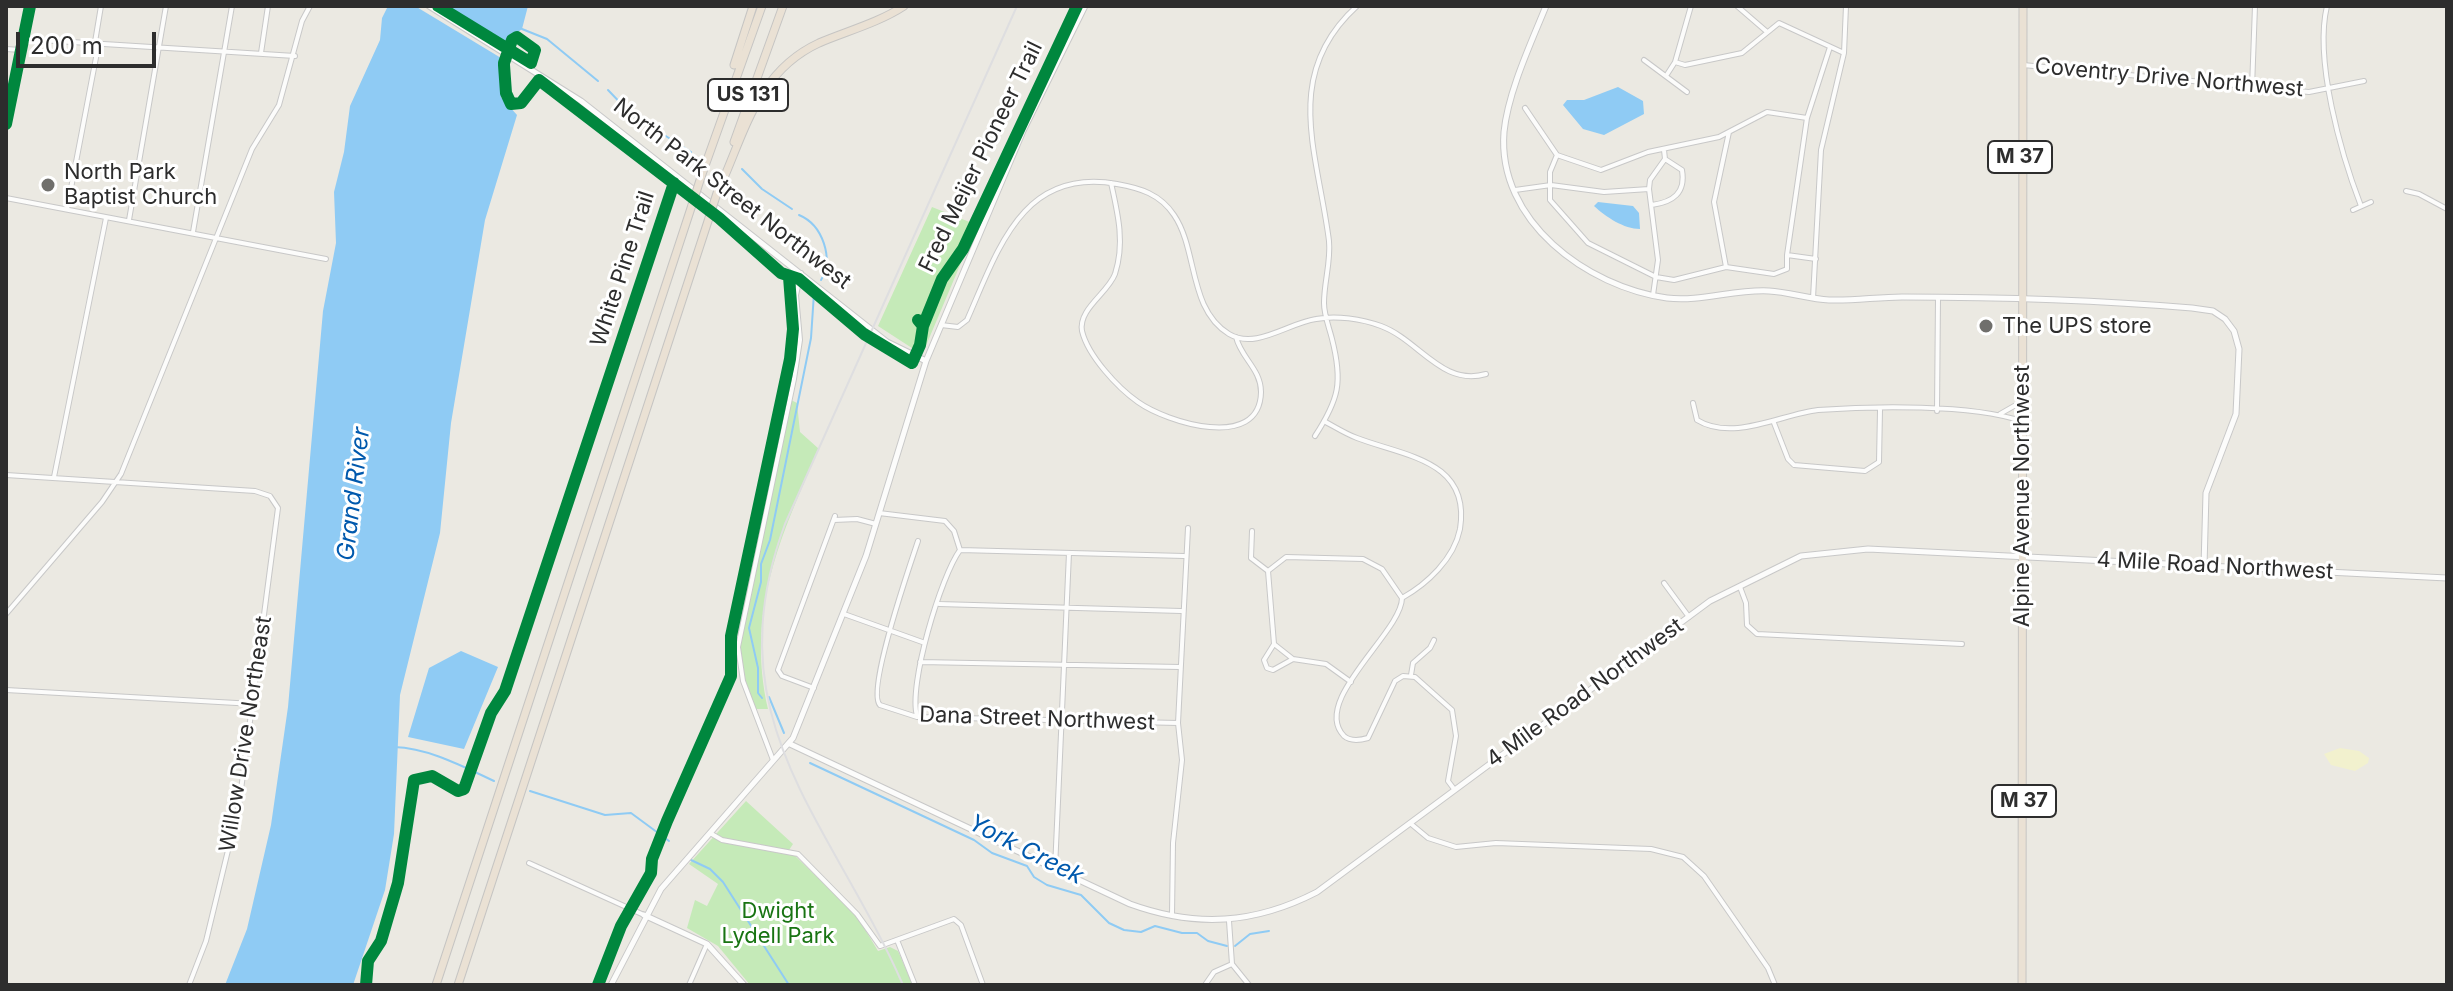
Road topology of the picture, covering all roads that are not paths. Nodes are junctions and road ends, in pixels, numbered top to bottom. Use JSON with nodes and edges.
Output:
{"nodes":[{"id":1,"x":30,"y":6,"type":"edge"},
{"id":2,"x":101,"y":6,"type":"edge"},
{"id":3,"x":166,"y":6,"type":"edge"},
{"id":4,"x":232,"y":6,"type":"edge"},
{"id":5,"x":268,"y":6,"type":"edge"},
{"id":6,"x":310,"y":6,"type":"edge"},
{"id":7,"x":429,"y":6,"type":"edge"},
{"id":8,"x":753,"y":6,"type":"edge"},
{"id":9,"x":762,"y":6,"type":"edge"},
{"id":10,"x":783,"y":6,"type":"edge"},
{"id":11,"x":904,"y":6,"type":"edge"},
{"id":12,"x":1085,"y":6,"type":"edge"},
{"id":13,"x":1357,"y":6,"type":"edge"},
{"id":14,"x":1546,"y":6,"type":"edge"},
{"id":15,"x":1691,"y":6,"type":"edge"},
{"id":16,"x":1737,"y":6,"type":"edge"},
{"id":17,"x":1846,"y":6,"type":"edge"},
{"id":18,"x":2023,"y":6,"type":"edge"},
{"id":19,"x":2255,"y":6,"type":"edge"},
{"id":20,"x":2327,"y":6,"type":"edge"},
{"id":21,"x":1766,"y":31,"type":"junction"},
{"id":22,"x":24,"y":39,"type":"junction"},
{"id":23,"x":97,"y":42,"type":"junction"},
{"id":24,"x":159,"y":47,"type":"junction"},
{"id":25,"x":1830,"y":47,"type":"junction"},
{"id":26,"x":6,"y":49,"type":"edge"},
{"id":27,"x":21,"y":50,"type":"junction"},
{"id":28,"x":224,"y":52,"type":"junction"},
{"id":29,"x":261,"y":53,"type":"junction"},
{"id":30,"x":1844,"y":53,"type":"junction"},
{"id":31,"x":295,"y":56,"type":"junction"},
{"id":32,"x":1644,"y":60,"type":"dead end"},
{"id":33,"x":1675,"y":62,"type":"junction"},
{"id":34,"x":2021,"y":65,"type":"junction"},
{"id":35,"x":1666,"y":76,"type":"junction"},
{"id":36,"x":2364,"y":81,"type":"dead end"},
{"id":37,"x":2252,"y":88,"type":"junction"},
{"id":38,"x":2331,"y":90,"type":"junction"},
{"id":39,"x":1687,"y":92,"type":"dead end"},
{"id":40,"x":726,"y":100,"type":"junction"},
{"id":41,"x":1525,"y":108,"type":"dead end"},
{"id":42,"x":1807,"y":118,"type":"junction"},
{"id":43,"x":6,"y":124,"type":"edge"},
{"id":44,"x":1729,"y":132,"type":"junction"},
{"id":45,"x":1664,"y":150,"type":"junction"},
{"id":46,"x":1557,"y":155,"type":"junction"},
{"id":47,"x":1665,"y":159,"type":"junction"},
{"id":48,"x":1111,"y":183,"type":"junction"},
{"id":49,"x":1551,"y":185,"type":"junction"},
{"id":50,"x":719,"y":188,"type":"junction"},
{"id":51,"x":1649,"y":189,"type":"junction"},
{"id":52,"x":1513,"y":190,"type":"junction"},
{"id":53,"x":2406,"y":191,"type":"dead end"},
{"id":54,"x":6,"y":198,"type":"edge"},
{"id":55,"x":2371,"y":202,"type":"dead end"},
{"id":56,"x":1652,"y":205,"type":"junction"},
{"id":57,"x":2361,"y":206,"type":"junction"},
{"id":58,"x":67,"y":209,"type":"junction"},
{"id":59,"x":2447,"y":209,"type":"edge"},
{"id":60,"x":2353,"y":210,"type":"dead end"},
{"id":61,"x":106,"y":218,"type":"junction"},
{"id":62,"x":129,"y":222,"type":"junction"},
{"id":63,"x":193,"y":233,"type":"junction"},
{"id":64,"x":216,"y":237,"type":"junction"},
{"id":65,"x":1787,"y":255,"type":"junction"},
{"id":66,"x":326,"y":259,"type":"dead end"},
{"id":67,"x":1816,"y":259,"type":"junction"},
{"id":68,"x":1726,"y":267,"type":"junction"},
{"id":69,"x":801,"y":273,"type":"junction"},
{"id":70,"x":1656,"y":277,"type":"junction"},
{"id":71,"x":1653,"y":295,"type":"junction"},
{"id":72,"x":1813,"y":298,"type":"junction"},
{"id":73,"x":1938,"y":298,"type":"junction"},
{"id":74,"x":2020,"y":299,"type":"junction"},
{"id":75,"x":1326,"y":318,"type":"junction"},
{"id":76,"x":941,"y":325,"type":"junction"},
{"id":77,"x":1236,"y":337,"type":"junction"},
{"id":78,"x":926,"y":361,"type":"junction"},
{"id":79,"x":1486,"y":374,"type":"dead end"},
{"id":80,"x":2021,"y":402,"type":"junction"},
{"id":81,"x":1693,"y":403,"type":"dead end"},
{"id":82,"x":1880,"y":410,"type":"junction"},
{"id":83,"x":1937,"y":411,"type":"junction"},
{"id":84,"x":2000,"y":414,"type":"junction"},
{"id":85,"x":1324,"y":421,"type":"junction"},
{"id":86,"x":2021,"y":421,"type":"junction"},
{"id":87,"x":1774,"y":423,"type":"junction"},
{"id":88,"x":1315,"y":436,"type":"dead end"},
{"id":89,"x":6,"y":475,"type":"edge"},
{"id":90,"x":54,"y":477,"type":"junction"},
{"id":91,"x":117,"y":480,"type":"junction"},
{"id":92,"x":879,"y":513,"type":"junction"},
{"id":93,"x":876,"y":524,"type":"junction"},
{"id":94,"x":1188,"y":528,"type":"dead end"},
{"id":95,"x":1252,"y":531,"type":"dead end"},
{"id":96,"x":918,"y":541,"type":"dead end"},
{"id":97,"x":960,"y":550,"type":"junction"},
{"id":98,"x":1069,"y":553,"type":"junction"},
{"id":99,"x":1184,"y":556,"type":"junction"},
{"id":100,"x":2022,"y":556,"type":"junction"},
{"id":101,"x":2204,"y":567,"type":"junction"},
{"id":102,"x":1268,"y":571,"type":"junction"},
{"id":103,"x":2447,"y":578,"type":"edge"},
{"id":104,"x":1664,"y":583,"type":"dead end"},
{"id":105,"x":1739,"y":584,"type":"junction"},
{"id":106,"x":1402,"y":598,"type":"junction"},
{"id":107,"x":939,"y":604,"type":"junction"},
{"id":108,"x":1067,"y":609,"type":"junction"},
{"id":109,"x":1181,"y":611,"type":"junction"},
{"id":110,"x":6,"y":614,"type":"edge"},
{"id":111,"x":844,"y":614,"type":"junction"},
{"id":112,"x":1689,"y":617,"type":"junction"},
{"id":113,"x":889,"y":630,"type":"junction"},
{"id":114,"x":1434,"y":640,"type":"dead end"},
{"id":115,"x":925,"y":643,"type":"junction"},
{"id":116,"x":1274,"y":644,"type":"junction"},
{"id":117,"x":1962,"y":644,"type":"dead end"},
{"id":118,"x":1293,"y":659,"type":"junction"},
{"id":119,"x":920,"y":662,"type":"junction"},
{"id":120,"x":1065,"y":664,"type":"junction"},
{"id":121,"x":1180,"y":667,"type":"junction"},
{"id":122,"x":1411,"y":675,"type":"junction"},
{"id":123,"x":1351,"y":682,"type":"junction"},
{"id":124,"x":814,"y":688,"type":"junction"},
{"id":125,"x":6,"y":690,"type":"edge"},
{"id":126,"x":254,"y":704,"type":"junction"},
{"id":127,"x":917,"y":717,"type":"junction"},
{"id":128,"x":1062,"y":720,"type":"junction"},
{"id":129,"x":1178,"y":723,"type":"junction"},
{"id":130,"x":790,"y":744,"type":"junction"},
{"id":131,"x":773,"y":760,"type":"junction"},
{"id":132,"x":1454,"y":789,"type":"junction"},
{"id":133,"x":1410,"y":823,"type":"junction"},
{"id":134,"x":709,"y":832,"type":"junction"},
{"id":135,"x":529,"y":863,"type":"dead end"},
{"id":136,"x":1055,"y":869,"type":"junction"},
{"id":137,"x":644,"y":915,"type":"junction"},
{"id":138,"x":1172,"y":917,"type":"junction"},
{"id":139,"x":1229,"y":921,"type":"junction"},
{"id":140,"x":897,"y":940,"type":"junction"},
{"id":141,"x":707,"y":944,"type":"junction"},
{"id":142,"x":1232,"y":964,"type":"junction"},
{"id":143,"x":189,"y":985,"type":"edge"},
{"id":144,"x":436,"y":985,"type":"edge"},
{"id":145,"x":458,"y":985,"type":"edge"},
{"id":146,"x":611,"y":985,"type":"edge"},
{"id":147,"x":689,"y":985,"type":"edge"},
{"id":148,"x":744,"y":985,"type":"edge"},
{"id":149,"x":915,"y":985,"type":"edge"},
{"id":150,"x":983,"y":985,"type":"edge"},
{"id":151,"x":1205,"y":985,"type":"edge"},
{"id":152,"x":1249,"y":985,"type":"edge"},
{"id":153,"x":1775,"y":985,"type":"edge"},
{"id":154,"x":2022,"y":985,"type":"edge"}],
"edges":[{"from":1,"to":22,"type":"main road"},
{"from":2,"to":23,"type":"street"},
{"from":3,"to":24,"type":"street"},
{"from":4,"to":28,"type":"street"},
{"from":5,"to":29,"type":"street"},
{"from":6,"to":31,"type":"street"},
{"from":7,"to":69,"type":"main road","name":"North Park Street Northwest"},
{"from":8,"to":40,"type":"highway"},
{"from":9,"to":40,"type":"highway","number":"US 131"},
{"from":10,"to":50,"type":"highway","number":"US 131"},
{"from":11,"to":50,"type":"highway"},
{"from":12,"to":76,"type":"main road"},
{"from":13,"to":75,"type":"street"},
{"from":14,"to":52,"type":"main road"},
{"from":15,"to":33,"type":"street"},
{"from":16,"to":21,"type":"street"},
{"from":17,"to":30,"type":"street"},
{"from":18,"to":34,"type":"highway","name":"Alpine Avenue Northwest","number":"M 37"},
{"from":19,"to":37,"type":"street"},
{"from":20,"to":38,"type":"street"},
{"from":21,"to":25,"type":"street"},
{"from":21,"to":33,"type":"street"},
{"from":22,"to":23,"type":"street"},
{"from":22,"to":27,"type":"main road"},
{"from":23,"to":24,"type":"street"},
{"from":23,"to":58,"type":"street"},
{"from":24,"to":28,"type":"street"},
{"from":24,"to":62,"type":"street"},
{"from":25,"to":30,"type":"street"},
{"from":25,"to":42,"type":"street"},
{"from":26,"to":27,"type":"street"},
{"from":27,"to":43,"type":"main road"},
{"from":28,"to":29,"type":"street"},
{"from":28,"to":63,"type":"street"},
{"from":29,"to":31,"type":"street"},
{"from":30,"to":67,"type":"street"},
{"from":31,"to":64,"type":"street"},
{"from":32,"to":35,"type":"street"},
{"from":33,"to":35,"type":"street"},
{"from":34,"to":37,"type":"street","name":"Coventry Drive Northwest"},
{"from":34,"to":74,"type":"highway","name":"Alpine Avenue Northwest","number":"M 37"},
{"from":35,"to":39,"type":"street"},
{"from":36,"to":38,"type":"street","name":"Coventry Drive Northwest"},
{"from":37,"to":38,"type":"street","name":"Coventry Drive Northwest"},
{"from":38,"to":57,"type":"street"},
{"from":40,"to":144,"type":"highway","number":"US 131","bridge":true},
{"from":41,"to":46,"type":"street"},
{"from":42,"to":44,"type":"street"},
{"from":42,"to":65,"type":"street"},
{"from":44,"to":45,"type":"street"},
{"from":44,"to":68,"type":"street"},
{"from":45,"to":46,"type":"street"},
{"from":45,"to":47,"type":"street"},
{"from":46,"to":49,"type":"street"},
{"from":47,"to":51,"type":"street"},
{"from":47,"to":56,"type":"street"},
{"from":48,"to":76,"type":"street"},
{"from":48,"to":77,"type":"street"},
{"from":48,"to":77,"type":"street"},
{"from":49,"to":51,"type":"street"},
{"from":49,"to":52,"type":"street"},
{"from":49,"to":70,"type":"street"},
{"from":50,"to":145,"type":"highway","number":"US 131","bridge":true},
{"from":51,"to":56,"type":"street"},
{"from":52,"to":71,"type":"main road"},
{"from":53,"to":59,"type":"street"},
{"from":54,"to":58,"type":"street"},
{"from":55,"to":57,"type":"street"},
{"from":56,"to":70,"type":"street"},
{"from":57,"to":60,"type":"street"},
{"from":58,"to":61,"type":"street"},
{"from":61,"to":62,"type":"street"},
{"from":61,"to":90,"type":"street"},
{"from":62,"to":63,"type":"street"},
{"from":63,"to":64,"type":"street"},
{"from":64,"to":66,"type":"street"},
{"from":64,"to":91,"type":"street"},
{"from":65,"to":67,"type":"street"},
{"from":65,"to":68,"type":"street"},
{"from":67,"to":72,"type":"street"},
{"from":68,"to":70,"type":"street"},
{"from":69,"to":78,"type":"main road","name":"North Park Street Northwest"},
{"from":69,"to":131,"type":"street"},
{"from":70,"to":71,"type":"street"},
{"from":71,"to":72,"type":"main road"},
{"from":72,"to":73,"type":"main road"},
{"from":73,"to":74,"type":"main road"},
{"from":73,"to":83,"type":"street"},
{"from":74,"to":80,"type":"highway","name":"Alpine Avenue Northwest","number":"M 37"},
{"from":74,"to":101,"type":"main road"},
{"from":75,"to":77,"type":"street"},
{"from":75,"to":79,"type":"street"},
{"from":75,"to":85,"type":"street"},
{"from":76,"to":78,"type":"main road"},
{"from":78,"to":92,"type":"main road"},
{"from":80,"to":84,"type":"street"},
{"from":80,"to":86,"type":"highway","name":"Alpine Avenue Northwest","number":"M 37"},
{"from":81,"to":87,"type":"street"},
{"from":82,"to":83,"type":"street"},
{"from":82,"to":87,"type":"street"},
{"from":82,"to":87,"type":"street"},
{"from":83,"to":84,"type":"street"},
{"from":84,"to":86,"type":"street"},
{"from":85,"to":88,"type":"street"},
{"from":85,"to":106,"type":"street"},
{"from":86,"to":100,"type":"highway","name":"Alpine Avenue Northwest","number":"M 37"},
{"from":89,"to":90,"type":"street"},
{"from":90,"to":91,"type":"street"},
{"from":91,"to":110,"type":"street"},
{"from":91,"to":126,"type":"street","name":"Willow Drive Northeast"},
{"from":92,"to":93,"type":"main road"},
{"from":92,"to":97,"type":"street"},
{"from":93,"to":111,"type":"main road"},
{"from":93,"to":124,"type":"street"},
{"from":94,"to":99,"type":"street"},
{"from":95,"to":102,"type":"street"},
{"from":96,"to":113,"type":"street","name":"Dana Street Northwest"},
{"from":97,"to":98,"type":"street"},
{"from":97,"to":107,"type":"street"},
{"from":98,"to":99,"type":"street"},
{"from":98,"to":108,"type":"street"},
{"from":99,"to":109,"type":"street"},
{"from":100,"to":101,"type":"main road","name":"4 Mile Road Northwest"},
{"from":100,"to":105,"type":"main road","name":"4 Mile Road Northwest"},
{"from":100,"to":154,"type":"highway","name":"Alpine Avenue Northwest","number":"M 37"},
{"from":101,"to":103,"type":"main road","name":"4 Mile Road Northwest"},
{"from":102,"to":106,"type":"street"},
{"from":102,"to":116,"type":"street"},
{"from":104,"to":112,"type":"street"},
{"from":105,"to":112,"type":"main road","name":"4 Mile Road Northwest"},
{"from":105,"to":117,"type":"street"},
{"from":106,"to":123,"type":"street"},
{"from":107,"to":108,"type":"street"},
{"from":107,"to":115,"type":"street"},
{"from":108,"to":109,"type":"street"},
{"from":108,"to":120,"type":"street"},
{"from":109,"to":121,"type":"street"},
{"from":111,"to":113,"type":"street"},
{"from":111,"to":124,"type":"main road"},
{"from":112,"to":132,"type":"main road","name":"4 Mile Road Northwest"},
{"from":113,"to":115,"type":"street"},
{"from":113,"to":127,"type":"street","name":"Dana Street Northwest"},
{"from":114,"to":122,"type":"street"},
{"from":115,"to":119,"type":"street"},
{"from":116,"to":118,"type":"street"},
{"from":116,"to":118,"type":"street"},
{"from":118,"to":123,"type":"street"},
{"from":119,"to":120,"type":"street"},
{"from":119,"to":127,"type":"street"},
{"from":120,"to":121,"type":"street"},
{"from":120,"to":128,"type":"street"},
{"from":121,"to":129,"type":"street"},
{"from":122,"to":123,"type":"street"},
{"from":122,"to":132,"type":"street"},
{"from":124,"to":130,"type":"main road"},
{"from":125,"to":126,"type":"street"},
{"from":126,"to":143,"type":"street","name":"Willow Drive Northeast"},
{"from":127,"to":128,"type":"street","name":"Dana Street Northwest"},
{"from":128,"to":129,"type":"street","name":"Dana Street Northwest"},
{"from":128,"to":136,"type":"street"},
{"from":129,"to":138,"type":"street"},
{"from":130,"to":131,"type":"main road"},
{"from":130,"to":136,"type":"main road","name":"4 Mile Road Northwest"},
{"from":131,"to":134,"type":"main road"},
{"from":132,"to":133,"type":"main road","name":"4 Mile Road Northwest"},
{"from":133,"to":139,"type":"main road","name":"4 Mile Road Northwest"},
{"from":133,"to":153,"type":"street"},
{"from":134,"to":137,"type":"main road"},
{"from":134,"to":140,"type":"street"},
{"from":135,"to":137,"type":"street"},
{"from":136,"to":138,"type":"main road","name":"4 Mile Road Northwest"},
{"from":137,"to":141,"type":"main road"},
{"from":137,"to":146,"type":"main road"},
{"from":138,"to":139,"type":"main road","name":"4 Mile Road Northwest"},
{"from":139,"to":142,"type":"street"},
{"from":140,"to":149,"type":"street"},
{"from":140,"to":150,"type":"street"},
{"from":141,"to":147,"type":"street"},
{"from":141,"to":148,"type":"main road"},
{"from":142,"to":151,"type":"street"},
{"from":142,"to":152,"type":"street"}]}
